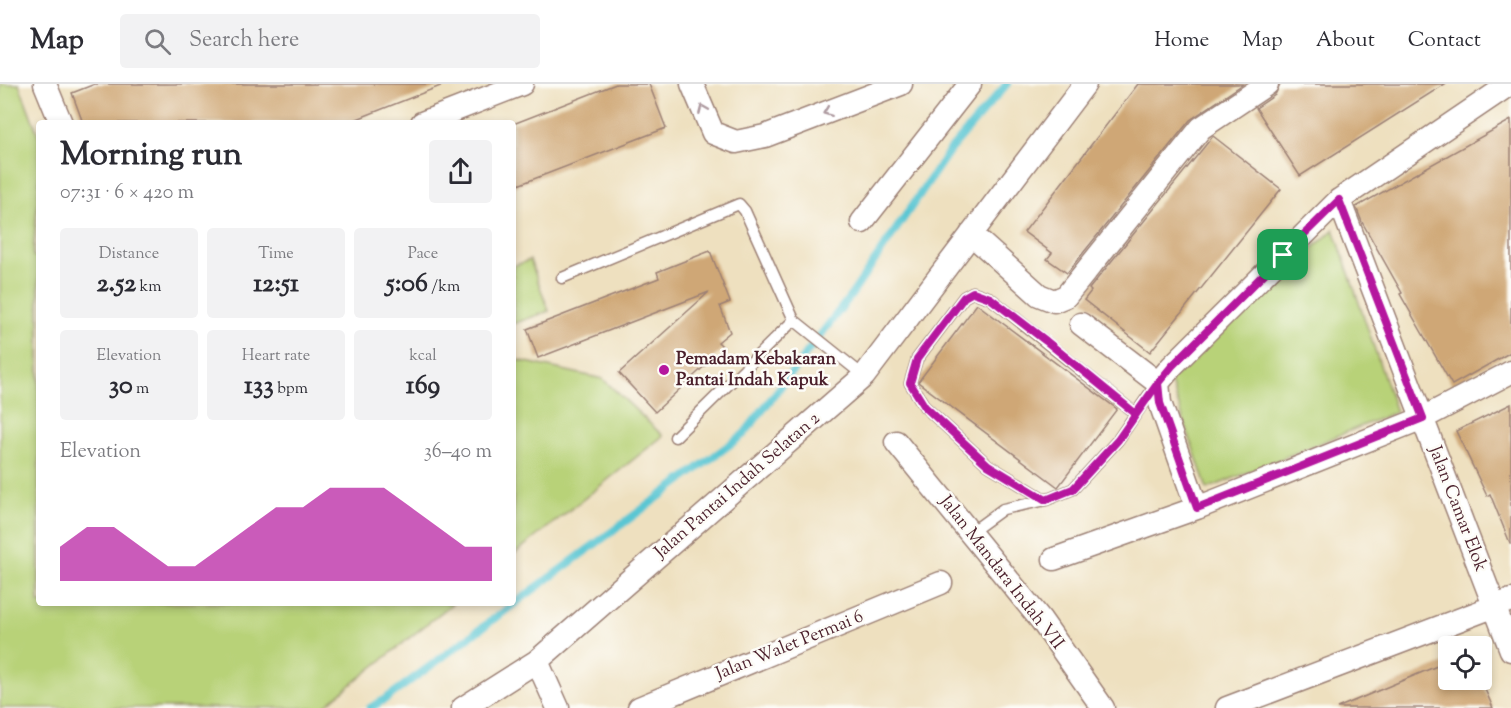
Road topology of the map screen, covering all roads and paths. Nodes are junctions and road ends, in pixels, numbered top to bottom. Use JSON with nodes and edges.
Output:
{"nodes":[{"id":1,"x":45,"y":84,"type":"edge"},
{"id":2,"x":522,"y":84,"type":"edge"},
{"id":3,"x":692,"y":84,"type":"edge"},
{"id":4,"x":901,"y":84,"type":"edge"},
{"id":5,"x":969,"y":84,"type":"edge"},
{"id":6,"x":1085,"y":84,"type":"edge"},
{"id":7,"x":1267,"y":84,"type":"edge"},
{"id":8,"x":1510,"y":84,"type":"edge"},
{"id":9,"x":60,"y":120,"type":"edge"},
{"id":10,"x":430,"y":120,"type":"edge"},
{"id":11,"x":1339,"y":200,"type":"junction"},
{"id":12,"x":862,"y":222,"type":"dead end"},
{"id":13,"x":971,"y":234,"type":"junction"},
{"id":14,"x":562,"y":278,"type":"dead end"},
{"id":15,"x":794,"y":320,"type":"junction"},
{"id":16,"x":1081,"y":324,"type":"dead end"},
{"id":17,"x":1511,"y":372,"type":"edge"},
{"id":18,"x":864,"y":376,"type":"junction"},
{"id":19,"x":1158,"y":383,"type":"junction"},
{"id":20,"x":1136,"y":414,"type":"junction"},
{"id":21,"x":1423,"y":418,"type":"junction"},
{"id":22,"x":675,"y":437,"type":"dead end"},
{"id":23,"x":896,"y":442,"type":"dead end"},
{"id":24,"x":1046,"y":500,"type":"junction"},
{"id":25,"x":1197,"y":508,"type":"junction"},
{"id":26,"x":970,"y":533,"type":"junction"},
{"id":27,"x":1054,"y":559,"type":"dead end"},
{"id":28,"x":941,"y":583,"type":"dead end"},
{"id":29,"x":1503,"y":603,"type":"edge"},
{"id":30,"x":1511,"y":650,"type":"edge"},
{"id":31,"x":537,"y":661,"type":"junction"},
{"id":32,"x":463,"y":708,"type":"edge"},
{"id":33,"x":558,"y":708,"type":"edge"},
{"id":34,"x":639,"y":708,"type":"edge"},
{"id":35,"x":1103,"y":708,"type":"edge"},
{"id":36,"x":1227,"y":708,"type":"edge"}],
"edges":[{"from":1,"to":9,"type":"street"},
{"from":2,"to":10,"type":"street"},
{"from":4,"to":3,"type":"street","one_way":true},
{"from":5,"to":12,"type":"street"},
{"from":6,"to":13,"type":"street","name":"Jalan Pantai Indah Selatan 2"},
{"from":7,"to":13,"type":"street"},
{"from":8,"to":11,"type":"street"},
{"from":11,"to":19,"type":"street"},
{"from":11,"to":21,"type":"street","name":"Jalan Camar Elok"},
{"from":13,"to":18,"type":"street","name":"Jalan Pantai Indah Selatan 2"},
{"from":14,"to":15,"type":"lane"},
{"from":15,"to":18,"type":"lane"},
{"from":15,"to":22,"type":"lane"},
{"from":16,"to":19,"type":"street"},
{"from":17,"to":21,"type":"street"},
{"from":18,"to":31,"type":"street","name":"Jalan Pantai Indah Selatan 2"},
{"from":19,"to":20,"type":"lane"},
{"from":19,"to":25,"type":"street"},
{"from":20,"to":24,"type":"lane"},
{"from":20,"to":24,"type":"lane"},
{"from":21,"to":25,"type":"street"},
{"from":21,"to":29,"type":"street","name":"Jalan Camar Elok"},
{"from":23,"to":26,"type":"street","name":"Jalan Mandara Indah VII"},
{"from":24,"to":26,"type":"lane"},
{"from":25,"to":27,"type":"street"},
{"from":26,"to":35,"type":"street","name":"Jalan Mandara Indah VII"},
{"from":28,"to":34,"type":"street","name":"Jalan Walet Permai 6"},
{"from":29,"to":30,"type":"street","name":"Jalan Camar Elok"},
{"from":29,"to":36,"type":"street"},
{"from":31,"to":32,"type":"street","name":"Jalan Pantai Indah Selatan 2"},
{"from":31,"to":33,"type":"street"}]}
